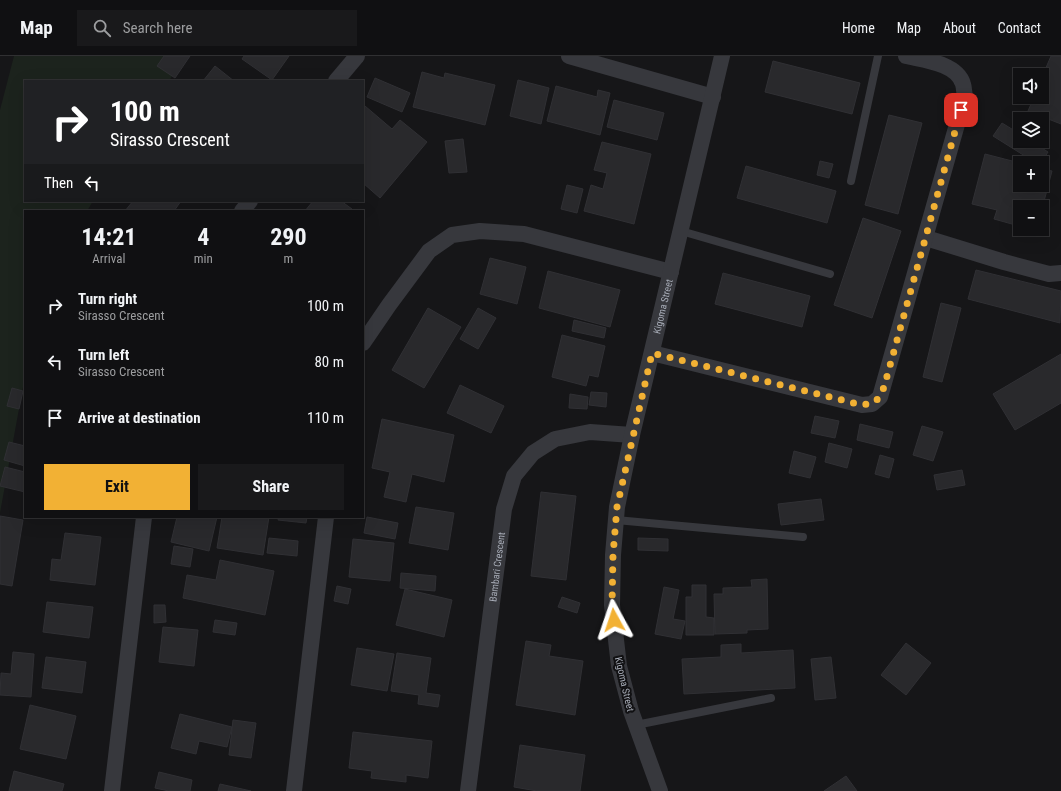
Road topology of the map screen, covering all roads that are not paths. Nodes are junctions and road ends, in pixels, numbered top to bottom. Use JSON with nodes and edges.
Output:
{"nodes":[{"id":1,"x":357,"y":56,"type":"edge"},
{"id":2,"x":569,"y":56,"type":"edge"},
{"id":3,"x":722,"y":56,"type":"edge"},
{"id":4,"x":878,"y":56,"type":"edge"},
{"id":5,"x":906,"y":56,"type":"edge"},
{"id":6,"x":337,"y":80,"type":"edge"},
{"id":7,"x":713,"y":97,"type":"junction"},
{"id":8,"x":851,"y":181,"type":"dead end"},
{"id":9,"x":249,"y":202,"type":"edge"},
{"id":10,"x":243,"y":210,"type":"edge"},
{"id":11,"x":681,"y":231,"type":"junction"},
{"id":12,"x":926,"y":238,"type":"junction"},
{"id":13,"x":671,"y":272,"type":"junction"},
{"id":14,"x":830,"y":274,"type":"dead end"},
{"id":15,"x":1061,"y":274,"type":"edge"},
{"id":16,"x":364,"y":342,"type":"edge"},
{"id":17,"x":652,"y":353,"type":"junction"},
{"id":18,"x":632,"y":435,"type":"junction"},
{"id":19,"x":144,"y":518,"type":"edge"},
{"id":20,"x":326,"y":518,"type":"edge"},
{"id":21,"x":616,"y":520,"type":"junction"},
{"id":22,"x":803,"y":537,"type":"dead end"},
{"id":23,"x":771,"y":698,"type":"dead end"},
{"id":24,"x":636,"y":725,"type":"junction"},
{"id":25,"x":112,"y":791,"type":"edge"},
{"id":26,"x":294,"y":791,"type":"edge"},
{"id":27,"x":468,"y":791,"type":"edge"},
{"id":28,"x":660,"y":791,"type":"edge"}],
"edges":[{"from":1,"to":6,"type":"street"},
{"from":2,"to":7,"type":"street"},
{"from":3,"to":7,"type":"street","name":"Kigoma Street"},
{"from":4,"to":8,"type":"lane"},
{"from":5,"to":12,"type":"street"},
{"from":7,"to":11,"type":"street","name":"Kigoma Street"},
{"from":9,"to":10,"type":"street"},
{"from":11,"to":13,"type":"street","name":"Kigoma Street"},
{"from":11,"to":14,"type":"lane"},
{"from":12,"to":15,"type":"street"},
{"from":12,"to":17,"type":"street"},
{"from":13,"to":16,"type":"street"},
{"from":13,"to":17,"type":"street","name":"Kigoma Street"},
{"from":17,"to":18,"type":"street","name":"Kigoma Street"},
{"from":18,"to":21,"type":"street","name":"Kigoma Street"},
{"from":18,"to":27,"type":"street","name":"Bambari Crescent"},
{"from":19,"to":25,"type":"street"},
{"from":20,"to":26,"type":"street"},
{"from":21,"to":22,"type":"lane"},
{"from":21,"to":24,"type":"street","name":"Kigoma Street"},
{"from":23,"to":24,"type":"lane"},
{"from":24,"to":28,"type":"street","name":"Kigoma Street"}]}
